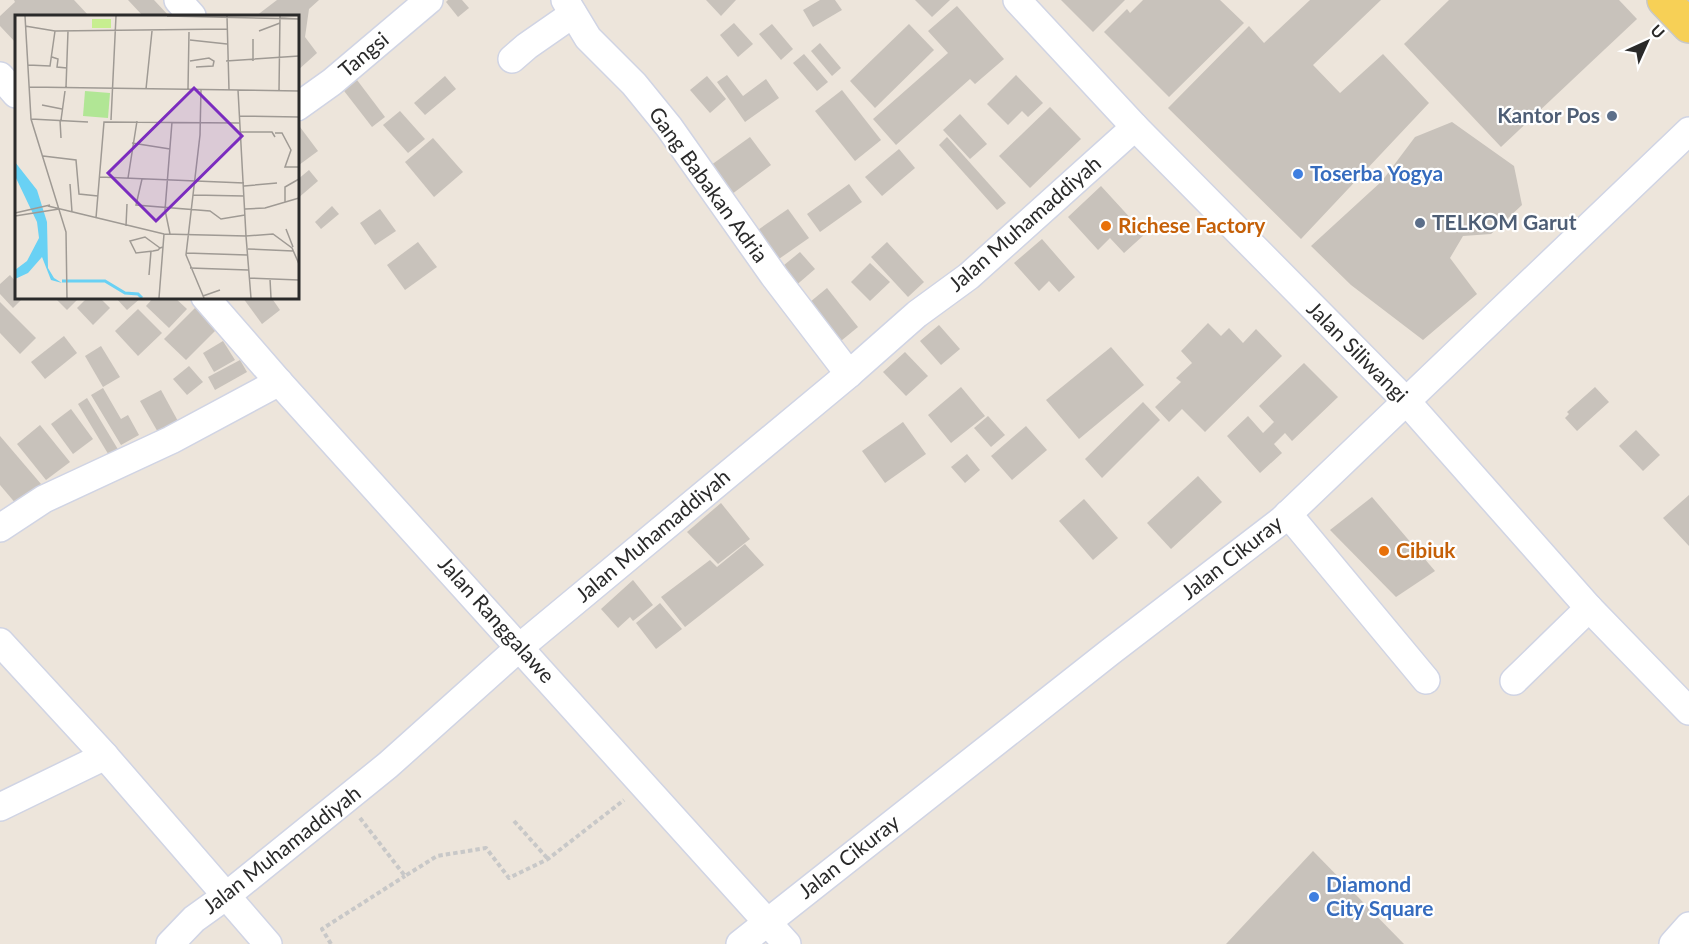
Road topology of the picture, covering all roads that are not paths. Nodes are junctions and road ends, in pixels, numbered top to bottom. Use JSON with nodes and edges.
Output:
{"nodes":[{"id":1,"x":178,"y":0,"type":"edge"},
{"id":2,"x":429,"y":0,"type":"edge"},
{"id":3,"x":1017,"y":0,"type":"edge"},
{"id":4,"x":569,"y":7,"type":"edge"},
{"id":5,"x":191,"y":15,"type":"edge"},
{"id":6,"x":512,"y":59,"type":"dead end"},
{"id":7,"x":0,"y":76,"type":"edge"},
{"id":8,"x":15,"y":93,"type":"edge"},
{"id":9,"x":298,"y":106,"type":"edge"},
{"id":10,"x":1135,"y":126,"type":"junction"},
{"id":11,"x":1689,"y":131,"type":"edge"},
{"id":12,"x":206,"y":298,"type":"edge"},
{"id":13,"x":849,"y":374,"type":"junction"},
{"id":14,"x":279,"y":382,"type":"junction"},
{"id":15,"x":1407,"y":402,"type":"junction"},
{"id":16,"x":1288,"y":514,"type":"junction"},
{"id":17,"x":0,"y":528,"type":"edge"},
{"id":18,"x":1589,"y":608,"type":"junction"},
{"id":19,"x":0,"y":642,"type":"edge"},
{"id":20,"x":520,"y":647,"type":"junction"},
{"id":21,"x":1426,"y":680,"type":"dead end"},
{"id":22,"x":1514,"y":681,"type":"dead end"},
{"id":23,"x":1689,"y":711,"type":"edge"},
{"id":24,"x":105,"y":756,"type":"junction"},
{"id":25,"x":0,"y":807,"type":"edge"},
{"id":26,"x":226,"y":896,"type":"junction"},
{"id":27,"x":765,"y":922,"type":"junction"},
{"id":28,"x":1689,"y":926,"type":"edge"},
{"id":29,"x":170,"y":944,"type":"edge"},
{"id":30,"x":268,"y":944,"type":"edge"},
{"id":31,"x":740,"y":944,"type":"edge"},
{"id":32,"x":787,"y":944,"type":"edge"},
{"id":33,"x":1673,"y":944,"type":"edge"}],
"edges":[{"from":1,"to":5,"type":"street"},
{"from":2,"to":9,"type":"street","name":"Tangsi"},
{"from":3,"to":10,"type":"street","name":"Jalan Siliwangi"},
{"from":4,"to":6,"type":"street"},
{"from":4,"to":13,"type":"street","name":"Gang Babakan Adria"},
{"from":7,"to":8,"type":"street"},
{"from":10,"to":13,"type":"street","name":"Jalan Muhamaddiyah"},
{"from":10,"to":15,"type":"street","name":"Jalan Siliwangi"},
{"from":11,"to":15,"type":"street","name":"Jalan Cikuray"},
{"from":12,"to":14,"type":"street","name":"Jalan Ranggalawe"},
{"from":13,"to":20,"type":"street","name":"Jalan Muhamaddiyah"},
{"from":14,"to":17,"type":"street"},
{"from":14,"to":20,"type":"street","name":"Jalan Ranggalawe"},
{"from":15,"to":16,"type":"street","name":"Jalan Cikuray"},
{"from":15,"to":18,"type":"street","name":"Jalan Siliwangi"},
{"from":16,"to":21,"type":"street"},
{"from":16,"to":27,"type":"street","name":"Jalan Cikuray"},
{"from":18,"to":22,"type":"street"},
{"from":18,"to":23,"type":"street","name":"Jalan Siliwangi"},
{"from":19,"to":24,"type":"street"},
{"from":20,"to":26,"type":"street","name":"Jalan Muhamaddiyah"},
{"from":20,"to":27,"type":"street","name":"Jalan Ranggalawe"},
{"from":24,"to":25,"type":"street"},
{"from":24,"to":26,"type":"street"},
{"from":26,"to":29,"type":"street","name":"Jalan Muhamaddiyah"},
{"from":26,"to":30,"type":"street"},
{"from":27,"to":31,"type":"street","name":"Jalan Cikuray"},
{"from":27,"to":32,"type":"street","name":"Jalan Ranggalawe"},
{"from":28,"to":33,"type":"street"}]}
